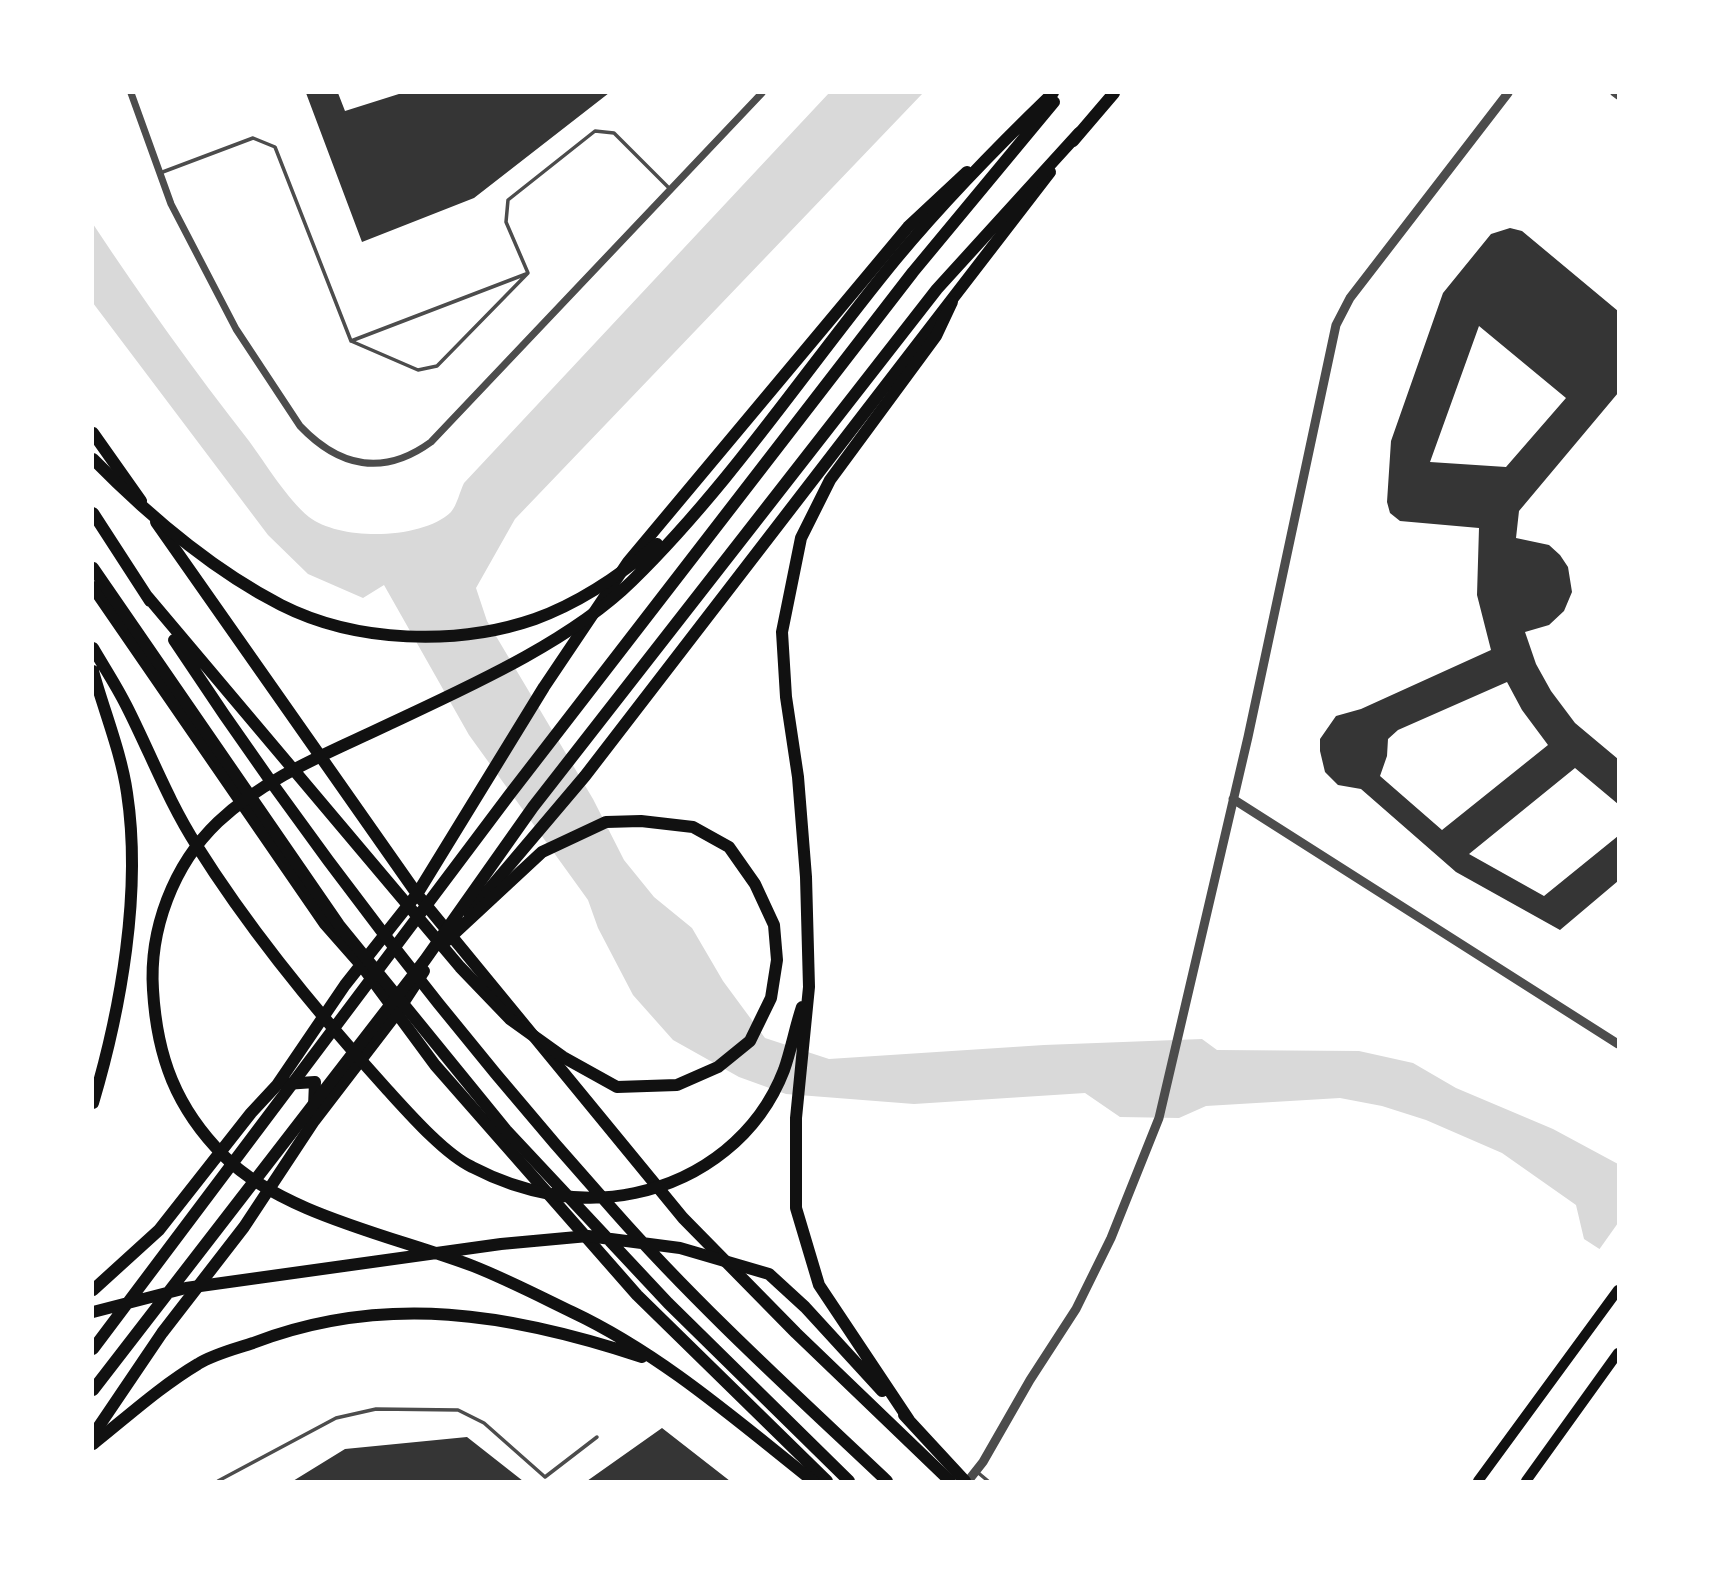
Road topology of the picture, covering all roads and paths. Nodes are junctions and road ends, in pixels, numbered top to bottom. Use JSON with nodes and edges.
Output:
{"nodes":[{"id":1,"x":131,"y":93,"type":"edge"},
{"id":2,"x":762,"y":93,"type":"edge"},
{"id":3,"x":1053,"y":93,"type":"edge"},
{"id":4,"x":1061,"y":93,"type":"edge"},
{"id":5,"x":1114,"y":93,"type":"edge"},
{"id":6,"x":1508,"y":93,"type":"edge"},
{"id":7,"x":1079,"y":133,"type":"junction"},
{"id":8,"x":160,"y":173,"type":"junction"},
{"id":9,"x":670,"y":189,"type":"junction"},
{"id":10,"x":528,"y":273,"type":"junction"},
{"id":11,"x":952,"y":303,"type":"junction"},
{"id":12,"x":351,"y":341,"type":"junction"},
{"id":13,"x":93,"y":433,"type":"edge"},
{"id":14,"x":93,"y":459,"type":"edge"},
{"id":15,"x":698,"y":509,"type":"junction"},
{"id":16,"x":93,"y":513,"type":"edge"},
{"id":17,"x":93,"y":568,"type":"edge"},
{"id":18,"x":93,"y":587,"type":"edge"},
{"id":19,"x":147,"y":596,"type":"junction"},
{"id":20,"x":93,"y":648,"type":"edge"},
{"id":21,"x":93,"y":671,"type":"edge"},
{"id":22,"x":1233,"y":799,"type":"junction"},
{"id":23,"x":417,"y":894,"type":"junction"},
{"id":24,"x":448,"y":933,"type":"junction"},
{"id":25,"x":425,"y":960,"type":"junction"},
{"id":26,"x":362,"y":966,"type":"junction"},
{"id":27,"x":809,"y":987,"type":"junction"},
{"id":28,"x":396,"y":1014,"type":"junction"},
{"id":29,"x":1618,"y":1044,"type":"edge"},
{"id":30,"x":277,"y":1085,"type":"junction"},
{"id":31,"x":93,"y":1103,"type":"edge"},
{"id":32,"x":314,"y":1121,"type":"junction"},
{"id":33,"x":93,"y":1290,"type":"edge"},
{"id":34,"x":1618,"y":1290,"type":"edge"},
{"id":35,"x":93,"y":1312,"type":"edge"},
{"id":36,"x":93,"y":1349,"type":"edge"},
{"id":37,"x":1618,"y":1353,"type":"edge"},
{"id":38,"x":666,"y":1365,"type":"junction"},
{"id":39,"x":93,"y":1390,"type":"edge"},
{"id":40,"x":909,"y":1420,"type":"junction"},
{"id":41,"x":93,"y":1434,"type":"edge"},
{"id":42,"x":597,"y":1437,"type":"dead end"},
{"id":43,"x":93,"y":1444,"type":"edge"},
{"id":44,"x":976,"y":1471,"type":"junction"},
{"id":45,"x":218,"y":1481,"type":"edge"},
{"id":46,"x":813,"y":1481,"type":"edge"},
{"id":47,"x":827,"y":1481,"type":"edge"},
{"id":48,"x":849,"y":1481,"type":"edge"},
{"id":49,"x":887,"y":1481,"type":"edge"},
{"id":50,"x":950,"y":1481,"type":"edge"},
{"id":51,"x":966,"y":1481,"type":"edge"},
{"id":52,"x":988,"y":1481,"type":"edge"},
{"id":53,"x":1478,"y":1481,"type":"edge"},
{"id":54,"x":1526,"y":1481,"type":"edge"}],
"edges":[{"from":1,"to":8,"type":"street"},
{"from":2,"to":9,"type":"street"},
{"from":3,"to":15,"type":"main road"},
{"from":3,"to":23,"type":"main road"},
{"from":4,"to":36,"type":"main road"},
{"from":5,"to":7,"type":"main road"},
{"from":6,"to":22,"type":"street"},
{"from":7,"to":11,"type":"main road"},
{"from":7,"to":25,"type":"main road"},
{"from":8,"to":9,"type":"street"},
{"from":8,"to":12,"type":"lane"},
{"from":9,"to":10,"type":"lane"},
{"from":10,"to":12,"type":"lane"},
{"from":10,"to":12,"type":"lane"},
{"from":11,"to":24,"type":"main road"},
{"from":11,"to":27,"type":"main road"},
{"from":13,"to":23,"type":"main road"},
{"from":14,"to":15,"type":"main road"},
{"from":15,"to":38,"type":"main road"},
{"from":16,"to":19,"type":"main road"},
{"from":17,"to":48,"type":"main road"},
{"from":18,"to":26,"type":"main road"},
{"from":19,"to":25,"type":"main road"},
{"from":19,"to":49,"type":"main road"},
{"from":20,"to":27,"type":"main road"},
{"from":21,"to":31,"type":"main road"},
{"from":22,"to":29,"type":"street"},
{"from":22,"to":44,"type":"street"},
{"from":23,"to":24,"type":"main road"},
{"from":23,"to":26,"type":"main road"},
{"from":24,"to":28,"type":"main road"},
{"from":24,"to":50,"type":"main road"},
{"from":25,"to":39,"type":"main road"},
{"from":26,"to":28,"type":"main road"},
{"from":26,"to":30,"type":"main road"},
{"from":27,"to":40,"type":"main road"},
{"from":28,"to":32,"type":"main road"},
{"from":28,"to":47,"type":"main road"},
{"from":30,"to":32,"type":"main road"},
{"from":30,"to":33,"type":"main road"},
{"from":32,"to":41,"type":"main road"},
{"from":34,"to":53,"type":"main road"},
{"from":35,"to":40,"type":"main road"},
{"from":37,"to":54,"type":"main road"},
{"from":38,"to":43,"type":"main road"},
{"from":38,"to":46,"type":"main road"},
{"from":40,"to":51,"type":"main road"},
{"from":42,"to":45,"type":"lane"},
{"from":44,"to":51,"type":"street"},
{"from":44,"to":52,"type":"lane"}]}
